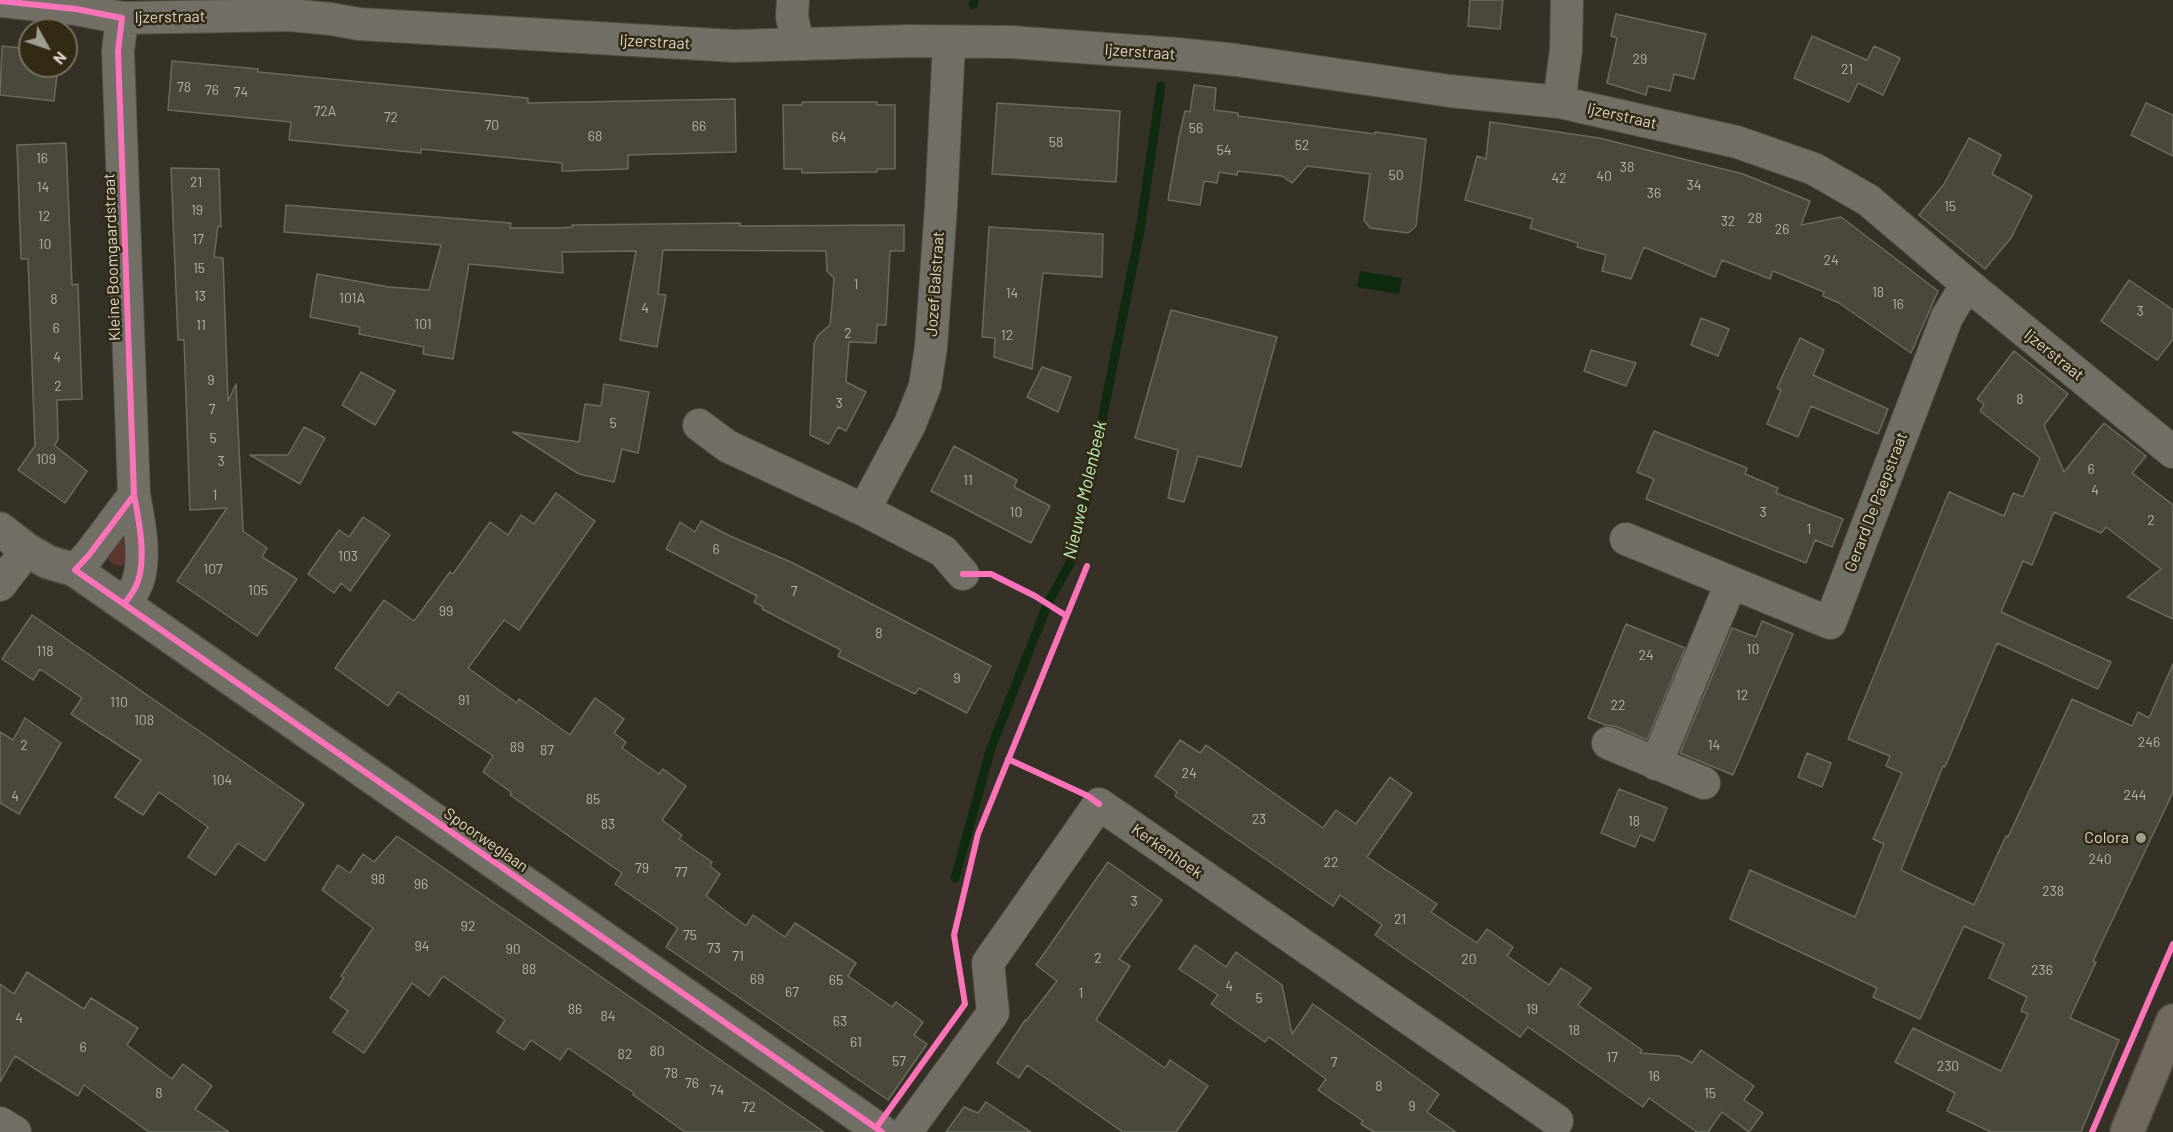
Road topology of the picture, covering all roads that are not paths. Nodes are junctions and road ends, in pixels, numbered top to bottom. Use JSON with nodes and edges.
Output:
{"nodes":[{"id":1,"x":793,"y":0,"type":"edge"},
{"id":2,"x":1567,"y":0,"type":"edge"},
{"id":3,"x":0,"y":1,"type":"edge"},
{"id":4,"x":331,"y":9,"type":"edge"},
{"id":5,"x":122,"y":18,"type":"junction"},
{"id":6,"x":950,"y":43,"type":"junction"},
{"id":7,"x":798,"y":44,"type":"junction"},
{"id":8,"x":1559,"y":102,"type":"junction"},
{"id":9,"x":1967,"y":284,"type":"junction"},
{"id":10,"x":699,"y":425,"type":"dead end"},
{"id":11,"x":2173,"y":452,"type":"edge"},
{"id":12,"x":134,"y":495,"type":"junction"},
{"id":13,"x":864,"y":510,"type":"junction"},
{"id":14,"x":0,"y":529,"type":"edge"},
{"id":15,"x":1626,"y":539,"type":"dead end"},
{"id":16,"x":27,"y":550,"type":"junction"},
{"id":17,"x":75,"y":570,"type":"junction"},
{"id":18,"x":963,"y":574,"type":"dead end"},
{"id":19,"x":1731,"y":583,"type":"junction"},
{"id":20,"x":0,"y":585,"type":"edge"},
{"id":21,"x":124,"y":604,"type":"junction"},
{"id":22,"x":1608,"y":743,"type":"dead end"},
{"id":23,"x":1656,"y":764,"type":"junction"},
{"id":24,"x":1704,"y":783,"type":"dead end"},
{"id":25,"x":2173,"y":1021,"type":"edge"},
{"id":26,"x":1557,"y":1121,"type":"dead end"},
{"id":27,"x":0,"y":1122,"type":"edge"},
{"id":28,"x":15,"y":1132,"type":"edge"},
{"id":29,"x":882,"y":1132,"type":"edge"},
{"id":30,"x":906,"y":1132,"type":"edge"},
{"id":31,"x":2127,"y":1132,"type":"edge"}],
"edges":[{"from":1,"to":7,"type":"street"},
{"from":2,"to":8,"type":"street"},
{"from":3,"to":5,"type":"street","name":"Ijzerstraat"},
{"from":4,"to":5,"type":"street","name":"Ijzerstraat"},
{"from":4,"to":7,"type":"street","name":"Ijzerstraat"},
{"from":5,"to":12,"type":"street","name":"Kleine Boomgaardstraat"},
{"from":6,"to":7,"type":"street","name":"Ijzerstraat"},
{"from":6,"to":8,"type":"street","name":"Ijzerstraat"},
{"from":6,"to":13,"type":"street","name":"Jozef Balstraat"},
{"from":8,"to":9,"type":"street","name":"Ijzerstraat"},
{"from":9,"to":11,"type":"street","name":"Ijzerstraat"},
{"from":9,"to":19,"type":"street","name":"Gerard De Paepstraat"},
{"from":10,"to":13,"type":"street"},
{"from":12,"to":17,"type":"street"},
{"from":12,"to":21,"type":"street","name":"Kleine Boomgaardstraat"},
{"from":13,"to":18,"type":"street"},
{"from":14,"to":16,"type":"street","name":"Spoorweglaan"},
{"from":15,"to":19,"type":"street","name":"Gerard De Paepstraat"},
{"from":16,"to":17,"type":"street","name":"Spoorweglaan"},
{"from":16,"to":20,"type":"street"},
{"from":17,"to":21,"type":"street","name":"Spoorweglaan"},
{"from":19,"to":23,"type":"street"},
{"from":21,"to":29,"type":"street","name":"Spoorweglaan"},
{"from":22,"to":23,"type":"street"},
{"from":23,"to":24,"type":"street"},
{"from":25,"to":31,"type":"main road"},
{"from":26,"to":30,"type":"street","name":"Kerkenhoek"},
{"from":27,"to":28,"type":"street"}]}
